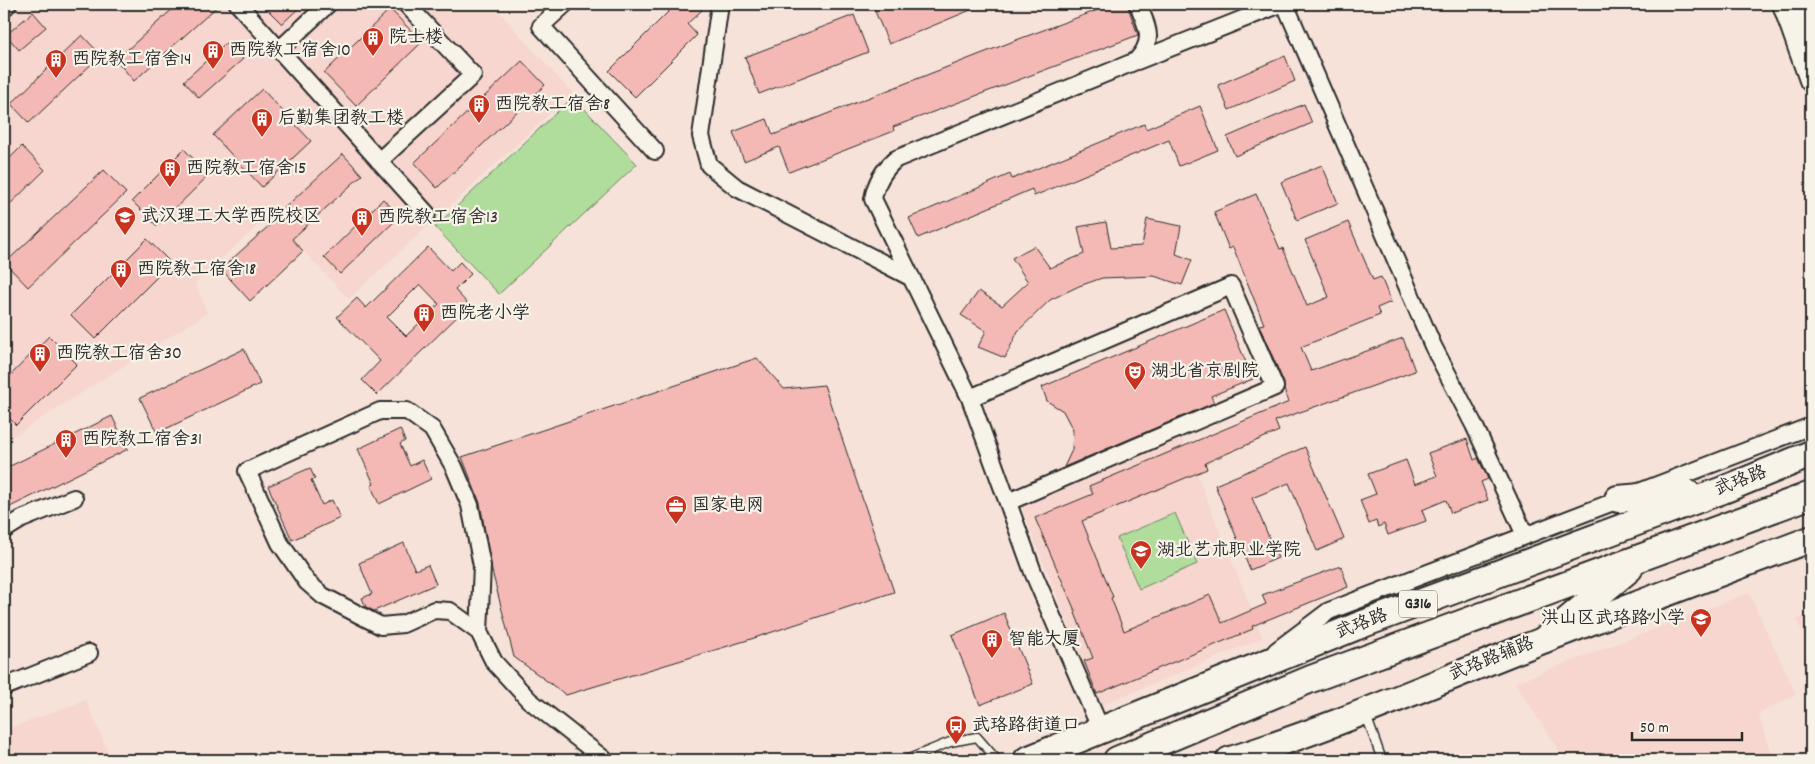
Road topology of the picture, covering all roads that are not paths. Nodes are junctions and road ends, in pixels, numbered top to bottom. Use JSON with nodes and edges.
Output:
{"nodes":[{"id":1,"x":8,"y":4,"type":"edge"},
{"id":2,"x":238,"y":4,"type":"edge"},
{"id":3,"x":328,"y":4,"type":"edge"},
{"id":4,"x":406,"y":4,"type":"edge"},
{"id":5,"x":565,"y":4,"type":"edge"},
{"id":6,"x":720,"y":4,"type":"edge"},
{"id":7,"x":1138,"y":4,"type":"edge"},
{"id":8,"x":1281,"y":4,"type":"edge"},
{"id":9,"x":1285,"y":4,"type":"edge"},
{"id":10,"x":1784,"y":4,"type":"edge"},
{"id":11,"x":1804,"y":4,"type":"edge"},
{"id":12,"x":4,"y":8,"type":"edge"},
{"id":13,"x":1811,"y":24,"type":"edge"},
{"id":14,"x":280,"y":50,"type":"junction"},
{"id":15,"x":1136,"y":61,"type":"junction"},
{"id":16,"x":1811,"y":80,"type":"edge"},
{"id":17,"x":655,"y":151,"type":"dead end"},
{"id":18,"x":379,"y":161,"type":"junction"},
{"id":19,"x":427,"y":214,"type":"dead end"},
{"id":20,"x":912,"y":278,"type":"junction"},
{"id":21,"x":970,"y":398,"type":"junction"},
{"id":22,"x":1811,"y":426,"type":"edge"},
{"id":23,"x":1811,"y":454,"type":"edge"},
{"id":24,"x":1723,"y":490,"type":"junction"},
{"id":25,"x":1811,"y":495,"type":"edge"},
{"id":26,"x":74,"y":498,"type":"dead end"},
{"id":27,"x":1618,"y":499,"type":"junction"},
{"id":28,"x":1008,"y":502,"type":"junction"},
{"id":29,"x":4,"y":530,"type":"edge"},
{"id":30,"x":1525,"y":534,"type":"junction"},
{"id":31,"x":1811,"y":539,"type":"edge"},
{"id":32,"x":1644,"y":557,"type":"junction"},
{"id":33,"x":479,"y":632,"type":"junction"},
{"id":34,"x":1545,"y":639,"type":"junction"},
{"id":35,"x":89,"y":653,"type":"dead end"},
{"id":36,"x":1253,"y":668,"type":"junction"},
{"id":37,"x":4,"y":687,"type":"edge"},
{"id":38,"x":1364,"y":711,"type":"junction"},
{"id":39,"x":1101,"y":730,"type":"junction"},
{"id":40,"x":605,"y":760,"type":"edge"},
{"id":41,"x":906,"y":760,"type":"edge"},
{"id":42,"x":998,"y":760,"type":"edge"},
{"id":43,"x":1027,"y":760,"type":"edge"},
{"id":44,"x":1117,"y":760,"type":"edge"},
{"id":45,"x":1229,"y":760,"type":"edge"},
{"id":46,"x":1382,"y":760,"type":"edge"}],
"edges":[{"from":1,"to":12,"type":"street"},
{"from":2,"to":14,"type":"street"},
{"from":3,"to":14,"type":"street"},
{"from":4,"to":18,"type":"street"},
{"from":5,"to":17,"type":"street"},
{"from":6,"to":20,"type":"street"},
{"from":7,"to":15,"type":"street"},
{"from":8,"to":15,"type":"street"},
{"from":9,"to":30,"type":"street"},
{"from":10,"to":16,"type":"main road"},
{"from":11,"to":13,"type":"main road"},
{"from":14,"to":18,"type":"street"},
{"from":15,"to":20,"type":"street"},
{"from":18,"to":19,"type":"street"},
{"from":20,"to":21,"type":"street"},
{"from":21,"to":28,"type":"street"},
{"from":21,"to":28,"type":"street"},
{"from":22,"to":27,"type":"street"},
{"from":23,"to":24,"type":"highway","name":"武珞路","number":"G316"},
{"from":24,"to":27,"type":"highway"},
{"from":24,"to":36,"type":"highway","name":"武珞路","number":"G316"},
{"from":25,"to":32,"type":"highway","name":"武珞路","number":"G316"},
{"from":26,"to":29,"type":"street"},
{"from":27,"to":30,"type":"street"},
{"from":28,"to":39,"type":"street"},
{"from":30,"to":36,"type":"street"},
{"from":31,"to":34,"type":"main road","name":"武珞路辅路"},
{"from":32,"to":34,"type":"highway"},
{"from":32,"to":44,"type":"highway","name":"武珞路","number":"G316"},
{"from":33,"to":33,"type":"street"},
{"from":33,"to":40,"type":"street"},
{"from":34,"to":38,"type":"main road","name":"武珞路辅路"},
{"from":35,"to":37,"type":"street"},
{"from":36,"to":39,"type":"highway","name":"武珞路","number":"G316"},
{"from":38,"to":45,"type":"main road","name":"武珞路辅路"},
{"from":38,"to":46,"type":"lane"},
{"from":39,"to":43,"type":"highway","name":"武珞路","number":"G316"},
{"from":41,"to":42,"type":"lane"}]}
